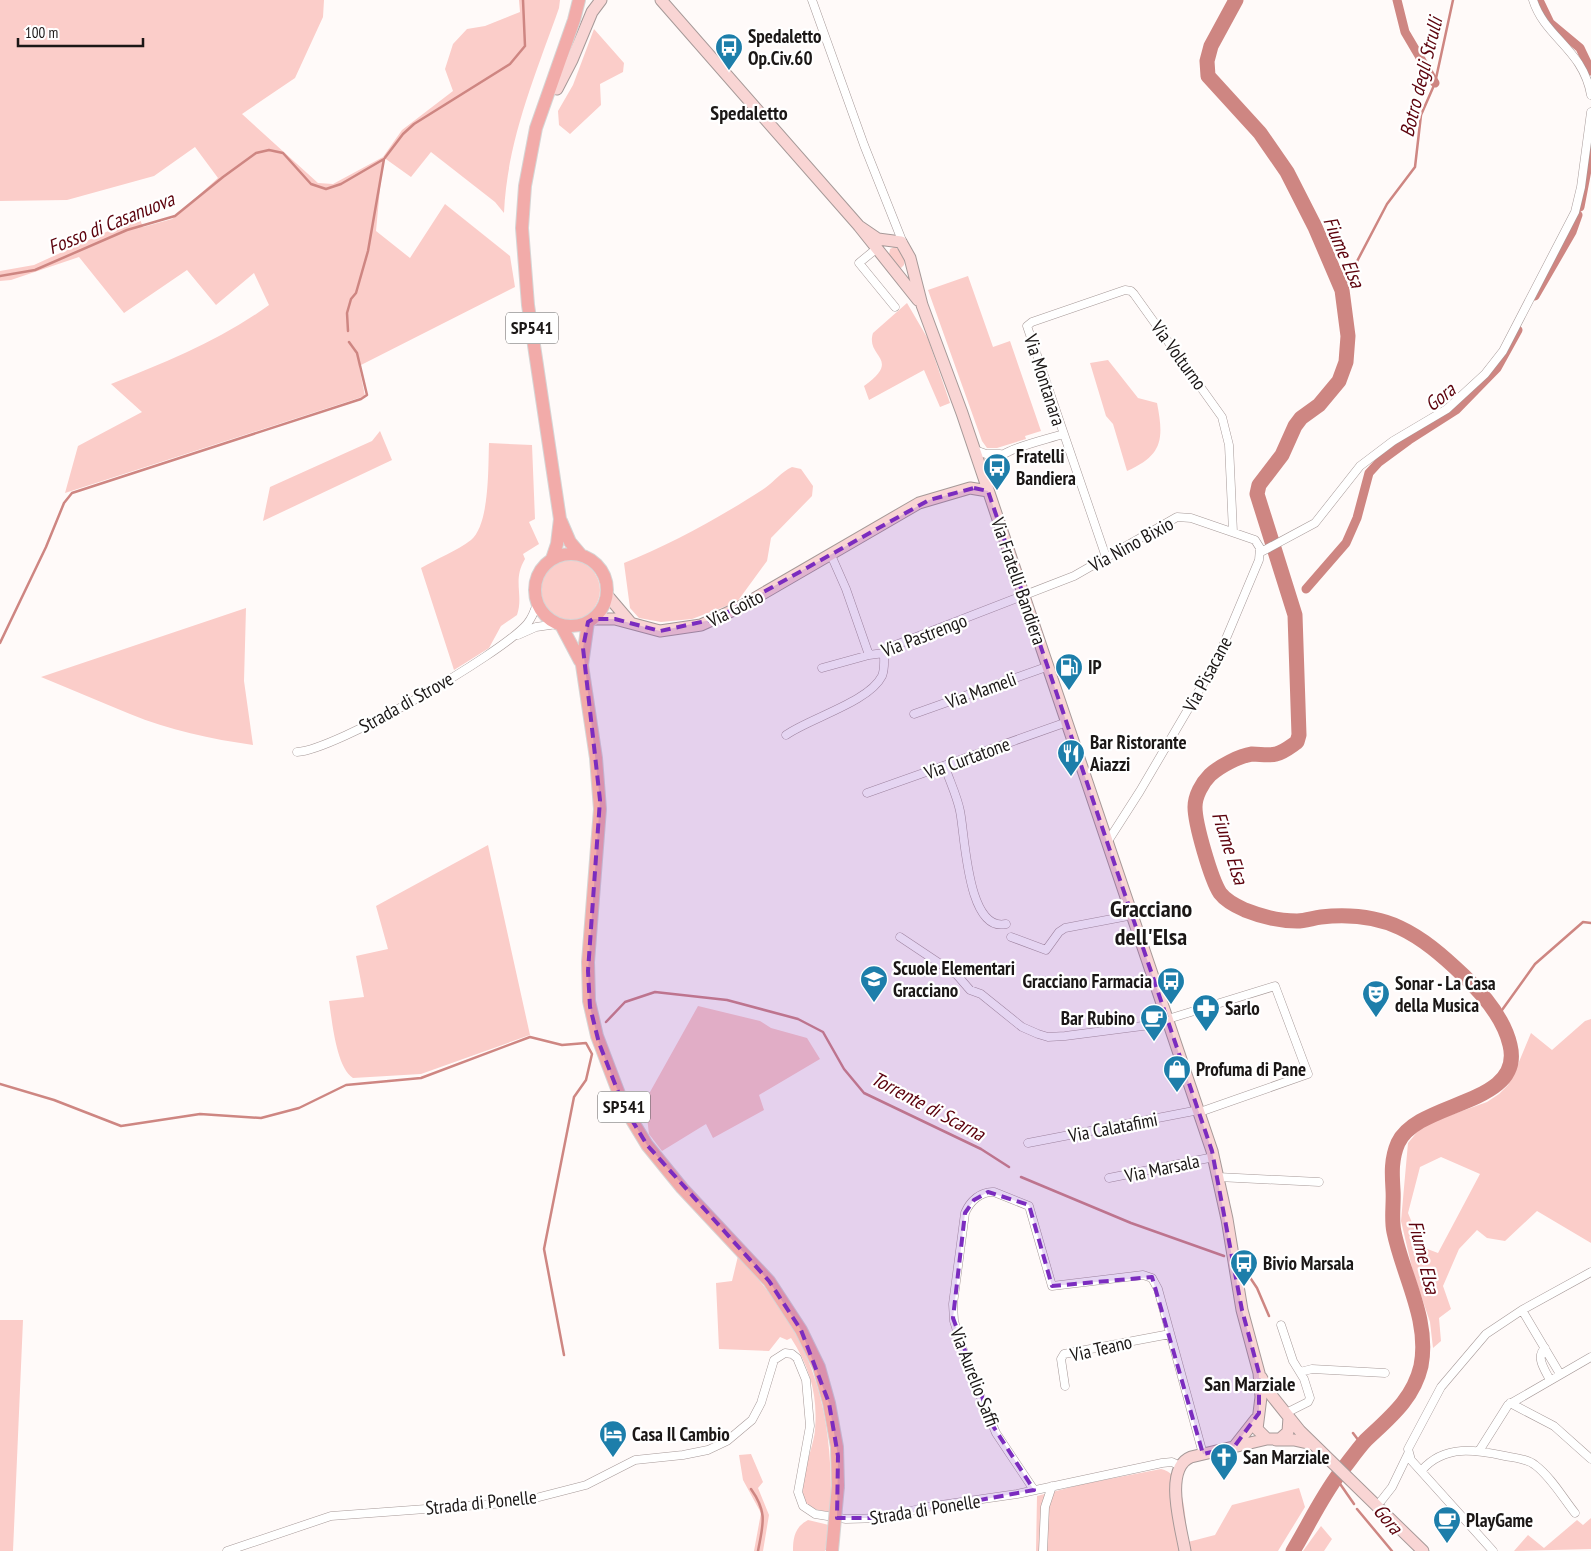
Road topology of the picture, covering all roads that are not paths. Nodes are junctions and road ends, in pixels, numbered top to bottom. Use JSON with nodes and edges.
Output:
{"nodes":[{"id":1,"x":579,"y":0,"type":"edge"},
{"id":2,"x":584,"y":0,"type":"edge"},
{"id":3,"x":588,"y":0,"type":"edge"},
{"id":4,"x":601,"y":0,"type":"edge"},
{"id":5,"x":652,"y":0,"type":"edge"},
{"id":6,"x":660,"y":0,"type":"edge"},
{"id":7,"x":812,"y":0,"type":"edge"},
{"id":8,"x":1533,"y":0,"type":"edge"},
{"id":9,"x":670,"y":12,"type":"junction"},
{"id":10,"x":570,"y":33,"type":"junction"},
{"id":11,"x":557,"y":88,"type":"junction"},
{"id":12,"x":1591,"y":95,"type":"edge"},
{"id":13,"x":1591,"y":112,"type":"edge"},
{"id":14,"x":536,"y":137,"type":"junction"},
{"id":15,"x":860,"y":226,"type":"junction"},
{"id":16,"x":897,"y":242,"type":"junction"},
{"id":17,"x":879,"y":252,"type":"junction"},
{"id":18,"x":912,"y":264,"type":"junction"},
{"id":19,"x":897,"y":273,"type":"junction"},
{"id":20,"x":922,"y":305,"type":"junction"},
{"id":21,"x":895,"y":306,"type":"dead end"},
{"id":22,"x":1027,"y":325,"type":"joint"},
{"id":23,"x":1063,"y":434,"type":"junction"},
{"id":24,"x":975,"y":450,"type":"junction"},
{"id":25,"x":1002,"y":454,"type":"junction"},
{"id":26,"x":982,"y":473,"type":"junction"},
{"id":27,"x":988,"y":491,"type":"junction"},
{"id":28,"x":949,"y":493,"type":"junction"},
{"id":29,"x":560,"y":519,"type":"junction"},
{"id":30,"x":1233,"y":532,"type":"junction"},
{"id":31,"x":1261,"y":552,"type":"junction"},
{"id":32,"x":580,"y":555,"type":"junction"},
{"id":33,"x":831,"y":555,"type":"junction"},
{"id":34,"x":1106,"y":557,"type":"junction"},
{"id":35,"x":552,"y":559,"type":"junction"},
{"id":36,"x":607,"y":595,"type":"junction"},
{"id":37,"x":1024,"y":596,"type":"junction"},
{"id":38,"x":537,"y":603,"type":"junction"},
{"id":39,"x":590,"y":620,"type":"junction"},
{"id":40,"x":631,"y":623,"type":"junction"},
{"id":41,"x":559,"y":624,"type":"junction"},
{"id":42,"x":510,"y":639,"type":"junction"},
{"id":43,"x":884,"y":653,"type":"junction"},
{"id":44,"x":869,"y":655,"type":"junction"},
{"id":45,"x":582,"y":665,"type":"junction"},
{"id":46,"x":1049,"y":666,"type":"junction"},
{"id":47,"x":822,"y":668,"type":"dead end"},
{"id":48,"x":914,"y":714,"type":"dead end"},
{"id":49,"x":1067,"y":722,"type":"junction"},
{"id":50,"x":786,"y":735,"type":"dead end"},
{"id":51,"x":297,"y":752,"type":"dead end"},
{"id":52,"x":945,"y":767,"type":"junction"},
{"id":53,"x":867,"y":793,"type":"dead end"},
{"id":54,"x":1108,"y":841,"type":"junction"},
{"id":55,"x":1133,"y":914,"type":"junction"},
{"id":56,"x":1006,"y":924,"type":"dead end"},
{"id":57,"x":1011,"y":937,"type":"dead end"},
{"id":58,"x":900,"y":938,"type":"dead end"},
{"id":59,"x":1169,"y":1022,"type":"junction"},
{"id":60,"x":1199,"y":1111,"type":"junction"},
{"id":61,"x":1028,"y":1143,"type":"dead end"},
{"id":62,"x":1214,"y":1157,"type":"junction"},
{"id":63,"x":1218,"y":1177,"type":"junction"},
{"id":64,"x":1109,"y":1178,"type":"dead end"},
{"id":65,"x":1319,"y":1182,"type":"dead end"},
{"id":66,"x":1591,"y":1272,"type":"edge"},
{"id":67,"x":1522,"y":1310,"type":"junction"},
{"id":68,"x":1281,"y":1325,"type":"dead end"},
{"id":69,"x":1170,"y":1334,"type":"junction"},
{"id":70,"x":1545,"y":1348,"type":"junction"},
{"id":71,"x":1591,"y":1357,"type":"edge"},
{"id":72,"x":1300,"y":1372,"type":"junction"},
{"id":73,"x":1259,"y":1373,"type":"junction"},
{"id":74,"x":1384,"y":1373,"type":"dead end"},
{"id":75,"x":1560,"y":1374,"type":"junction"},
{"id":76,"x":1550,"y":1380,"type":"junction"},
{"id":77,"x":1065,"y":1386,"type":"dead end"},
{"id":78,"x":1510,"y":1403,"type":"junction"},
{"id":79,"x":1286,"y":1413,"type":"junction"},
{"id":80,"x":1258,"y":1416,"type":"junction"},
{"id":81,"x":1271,"y":1440,"type":"junction"},
{"id":82,"x":1314,"y":1444,"type":"junction"},
{"id":83,"x":1234,"y":1448,"type":"junction"},
{"id":84,"x":1479,"y":1451,"type":"junction"},
{"id":85,"x":1203,"y":1454,"type":"junction"},
{"id":86,"x":1408,"y":1454,"type":"junction"},
{"id":87,"x":1591,"y":1459,"type":"edge"},
{"id":88,"x":1180,"y":1466,"type":"junction"},
{"id":89,"x":1422,"y":1470,"type":"junction"},
{"id":90,"x":1052,"y":1486,"type":"junction"},
{"id":91,"x":1034,"y":1490,"type":"junction"},
{"id":92,"x":1381,"y":1501,"type":"dead end"},
{"id":93,"x":1575,"y":1513,"type":"dead end"},
{"id":94,"x":1419,"y":1549,"type":"edge"},
{"id":95,"x":228,"y":1551,"type":"edge"},
{"id":96,"x":832,"y":1551,"type":"edge"},
{"id":97,"x":1043,"y":1551,"type":"edge"},
{"id":98,"x":1185,"y":1551,"type":"edge"},
{"id":99,"x":1494,"y":1551,"type":"edge"}],
"edges":[{"from":1,"to":10,"type":"main road","number":"SP541"},
{"from":2,"to":10,"type":"main road"},
{"from":3,"to":11,"type":"main road","number":"SP541"},
{"from":4,"to":11,"type":"main road"},
{"from":5,"to":9,"type":"main road","name":"Via Fratelli Bandiera"},
{"from":6,"to":9,"type":"main road","name":"Via Fratelli Bandiera"},
{"from":7,"to":16,"type":"street"},
{"from":8,"to":12,"type":"street"},
{"from":9,"to":15,"type":"main road","name":"Via Fratelli Bandiera"},
{"from":10,"to":14,"type":"main road","number":"SP541"},
{"from":11,"to":14,"type":"main road","number":"SP541"},
{"from":13,"to":31,"type":"street"},
{"from":14,"to":29,"type":"main road","number":"SP541"},
{"from":15,"to":16,"type":"main road","name":"Via Fratelli Bandiera"},
{"from":15,"to":17,"type":"main road","name":"Via Fratelli Bandiera"},
{"from":16,"to":17,"type":"main road"},
{"from":16,"to":18,"type":"main road","name":"Via Fratelli Bandiera"},
{"from":17,"to":19,"type":"main road","name":"Via Fratelli Bandiera"},
{"from":17,"to":21,"type":"street"},
{"from":18,"to":19,"type":"main road"},
{"from":18,"to":20,"type":"main road","name":"Via Fratelli Bandiera"},
{"from":19,"to":20,"type":"main road","name":"Via Fratelli Bandiera"},
{"from":20,"to":24,"type":"main road","name":"Via Fratelli Bandiera"},
{"from":22,"to":23,"type":"street","name":"Via Montanara"},
{"from":22,"to":30,"type":"street","name":"Via Volturno"},
{"from":23,"to":25,"type":"street","name":"Via Montanara"},
{"from":23,"to":34,"type":"street","name":"Via Montanara"},
{"from":24,"to":25,"type":"street","name":"Via Montanara"},
{"from":24,"to":26,"type":"main road","name":"Via Fratelli Bandiera"},
{"from":25,"to":26,"type":"street","name":"Via Montanara"},
{"from":26,"to":27,"type":"main road","name":"Via Fratelli Bandiera"},
{"from":26,"to":28,"type":"main road","name":"Via Goito"},
{"from":27,"to":28,"type":"main road","name":"Via Goito"},
{"from":27,"to":37,"type":"main road","name":"Via Fratelli Bandiera"},
{"from":28,"to":33,"type":"main road","name":"Via Goito"},
{"from":29,"to":32,"type":"main road","number":"SP541"},
{"from":29,"to":35,"type":"main road","number":"SP541"},
{"from":30,"to":31,"type":"street","name":"Via Nino Bixio"},
{"from":30,"to":34,"type":"street","name":"Via Nino Bixio"},
{"from":31,"to":54,"type":"street","name":"Via Pisacane"},
{"from":32,"to":35,"type":"main road"},
{"from":32,"to":36,"type":"main road","number":"SP541"},
{"from":33,"to":40,"type":"main road","name":"Via Goito"},
{"from":33,"to":44,"type":"street"},
{"from":34,"to":37,"type":"street","name":"Via Nino Bixio"},
{"from":35,"to":38,"type":"main road","number":"SP541"},
{"from":36,"to":39,"type":"main road","number":"SP541"},
{"from":36,"to":40,"type":"main road","name":"Via Goito"},
{"from":37,"to":43,"type":"street","name":"Via Pastrengo"},
{"from":37,"to":46,"type":"main road","name":"Via Fratelli Bandiera"},
{"from":38,"to":41,"type":"main road","number":"SP541"},
{"from":38,"to":42,"type":"street","name":"Strada di Strove"},
{"from":39,"to":40,"type":"main road","name":"Via Goito"},
{"from":39,"to":41,"type":"main road"},
{"from":39,"to":45,"type":"main road","number":"SP541"},
{"from":41,"to":42,"type":"street","name":"Strada di Strove"},
{"from":41,"to":45,"type":"main road","number":"SP541"},
{"from":42,"to":51,"type":"street","name":"Strada di Strove"},
{"from":43,"to":44,"type":"street","name":"Via Pastrengo"},
{"from":43,"to":50,"type":"street"},
{"from":44,"to":47,"type":"street","name":"Via Pastrengo"},
{"from":45,"to":96,"type":"main road","number":"SP541","bridge":true},
{"from":46,"to":48,"type":"street","name":"Via Mameli"},
{"from":46,"to":49,"type":"main road","name":"Via Fratelli Bandiera"},
{"from":49,"to":52,"type":"street","name":"Via Curtatone"},
{"from":49,"to":54,"type":"main road","name":"Via Fratelli Bandiera"},
{"from":52,"to":53,"type":"street","name":"Via Curtatone"},
{"from":52,"to":56,"type":"street"},
{"from":54,"to":55,"type":"main road","name":"Via Fratelli Bandiera"},
{"from":55,"to":57,"type":"street"},
{"from":55,"to":59,"type":"main road","name":"Via Fratelli Bandiera"},
{"from":58,"to":59,"type":"street"},
{"from":59,"to":60,"type":"main road","name":"Via Fratelli Bandiera"},
{"from":59,"to":60,"type":"street","name":"Via Calatafimi"},
{"from":60,"to":61,"type":"street","name":"Via Calatafimi"},
{"from":60,"to":62,"type":"main road","name":"Via Fratelli Bandiera"},
{"from":62,"to":63,"type":"main road","name":"Via Fratelli Bandiera"},
{"from":62,"to":64,"type":"street","name":"Via Marsala"},
{"from":63,"to":65,"type":"street"},
{"from":63,"to":73,"type":"main road","name":"Via Fratelli Bandiera"},
{"from":66,"to":67,"type":"street"},
{"from":67,"to":70,"type":"street"},
{"from":67,"to":86,"type":"street"},
{"from":68,"to":72,"type":"street"},
{"from":69,"to":77,"type":"street","name":"Via Teano"},
{"from":69,"to":85,"type":"street"},
{"from":69,"to":91,"type":"street","name":"Via Aurelio Saffi"},
{"from":70,"to":75,"type":"street"},
{"from":70,"to":76,"type":"street"},
{"from":71,"to":75,"type":"street"},
{"from":72,"to":74,"type":"street"},
{"from":72,"to":79,"type":"street"},
{"from":73,"to":79,"type":"main road","name":"Via Fratelli Bandiera"},
{"from":73,"to":80,"type":"main road","name":"Via Fratelli Bandiera"},
{"from":75,"to":76,"type":"street"},
{"from":76,"to":78,"type":"street"},
{"from":78,"to":84,"type":"street"},
{"from":78,"to":87,"type":"street"},
{"from":79,"to":80,"type":"main road"},
{"from":79,"to":81,"type":"main road"},
{"from":79,"to":82,"type":"main road","name":"Via Fratelli Bandiera"},
{"from":80,"to":81,"type":"main road","name":"Via Fratelli Bandiera"},
{"from":80,"to":83,"type":"main road"},
{"from":81,"to":82,"type":"main road"},
{"from":81,"to":83,"type":"main road"},
{"from":82,"to":94,"type":"main road","name":"Via Fratelli Bandiera"},
{"from":83,"to":85,"type":"main road"},
{"from":84,"to":89,"type":"street"},
{"from":84,"to":93,"type":"street"},
{"from":85,"to":88,"type":"main road"},
{"from":86,"to":89,"type":"street"},
{"from":86,"to":92,"type":"street"},
{"from":88,"to":90,"type":"street","name":"Strada di Ponelle"},
{"from":88,"to":98,"type":"main road"},
{"from":89,"to":99,"type":"street"},
{"from":90,"to":91,"type":"street","name":"Strada di Ponelle"},
{"from":90,"to":97,"type":"street"},
{"from":91,"to":95,"type":"street","name":"Strada di Ponelle"}]}
